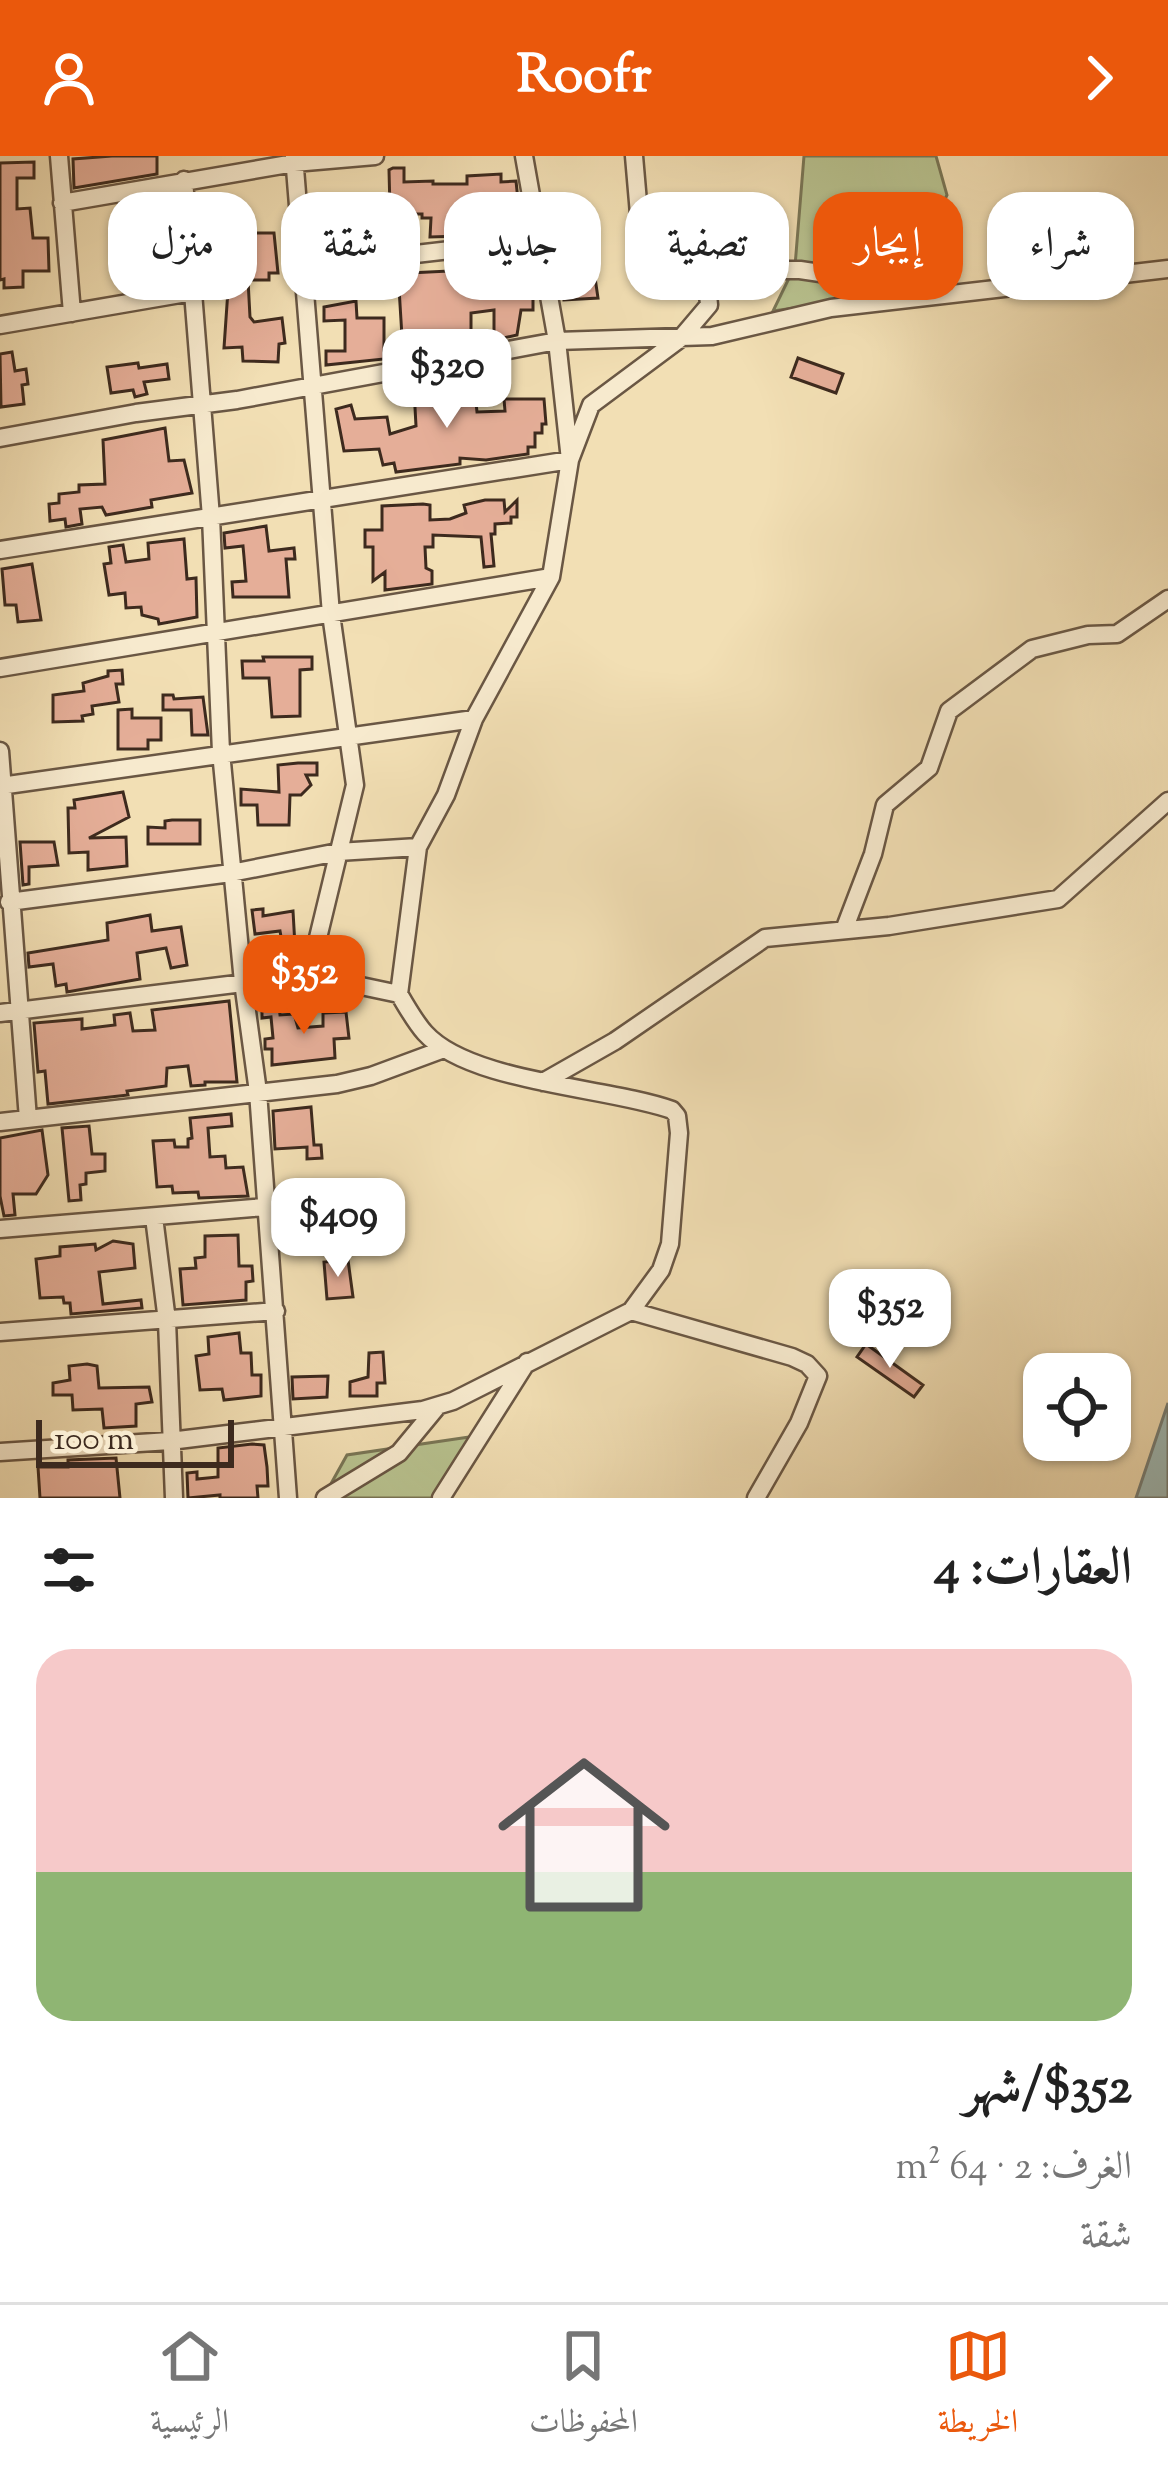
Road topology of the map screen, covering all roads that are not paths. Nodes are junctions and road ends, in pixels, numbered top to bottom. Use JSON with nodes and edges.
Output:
{"nodes":[{"id":1,"x":58,"y":156,"type":"edge"},
{"id":2,"x":375,"y":156,"type":"edge"},
{"id":3,"x":524,"y":156,"type":"edge"},
{"id":4,"x":634,"y":156,"type":"edge"},
{"id":5,"x":294,"y":160,"type":"edge"},
{"id":6,"x":184,"y":180,"type":"junction"},
{"id":7,"x":185,"y":192,"type":"edge"},
{"id":8,"x":297,"y":192,"type":"edge"},
{"id":9,"x":530,"y":192,"type":"edge"},
{"id":10,"x":637,"y":192,"type":"edge"},
{"id":11,"x":62,"y":203,"type":"junction"},
{"id":12,"x":1168,"y":269,"type":"edge"},
{"id":13,"x":963,"y":293,"type":"edge"},
{"id":14,"x":147,"y":300,"type":"edge"},
{"id":15,"x":194,"y":300,"type":"edge"},
{"id":16,"x":305,"y":300,"type":"edge"},
{"id":17,"x":549,"y":300,"type":"edge"},
{"id":18,"x":709,"y":300,"type":"edge"},
{"id":19,"x":902,"y":300,"type":"edge"},
{"id":20,"x":72,"y":313,"type":"junction"},
{"id":21,"x":0,"y":325,"type":"edge"},
{"id":22,"x":681,"y":338,"type":"junction"},
{"id":23,"x":557,"y":341,"type":"junction"},
{"id":24,"x":312,"y":386,"type":"junction"},
{"id":25,"x":202,"y":405,"type":"junction"},
{"id":26,"x":0,"y":438,"type":"edge"},
{"id":27,"x":569,"y":460,"type":"junction"},
{"id":28,"x":322,"y":502,"type":"junction"},
{"id":29,"x":211,"y":517,"type":"junction"},
{"id":30,"x":0,"y":550,"type":"edge"},
{"id":31,"x":551,"y":577,"type":"junction"},
{"id":32,"x":1168,"y":599,"type":"edge"},
{"id":33,"x":331,"y":614,"type":"junction"},
{"id":34,"x":215,"y":632,"type":"junction"},
{"id":35,"x":0,"y":668,"type":"edge"},
{"id":36,"x":474,"y":719,"type":"junction"},
{"id":37,"x":350,"y":734,"type":"junction"},
{"id":38,"x":0,"y":751,"type":"edge"},
{"id":39,"x":221,"y":752,"type":"junction"},
{"id":40,"x":2,"y":786,"type":"edge"},
{"id":41,"x":1168,"y":801,"type":"edge"},
{"id":42,"x":418,"y":847,"type":"junction"},
{"id":43,"x":338,"y":852,"type":"junction"},
{"id":44,"x":232,"y":873,"type":"junction"},
{"id":45,"x":9,"y":902,"type":"junction"},
{"id":46,"x":844,"y":930,"type":"junction"},
{"id":47,"x":310,"y":975,"type":"junction"},
{"id":48,"x":243,"y":982,"type":"junction"},
{"id":49,"x":399,"y":994,"type":"junction"},
{"id":50,"x":8,"y":1012,"type":"edge"},
{"id":51,"x":444,"y":1049,"type":"junction"},
{"id":52,"x":543,"y":1083,"type":"junction"},
{"id":53,"x":258,"y":1093,"type":"junction"},
{"id":54,"x":28,"y":1119,"type":"junction"},
{"id":55,"x":0,"y":1122,"type":"edge"},
{"id":56,"x":264,"y":1207,"type":"junction"},
{"id":57,"x":154,"y":1217,"type":"junction"},
{"id":58,"x":0,"y":1229,"type":"edge"},
{"id":59,"x":277,"y":1311,"type":"junction"},
{"id":60,"x":631,"y":1311,"type":"junction"},
{"id":61,"x":166,"y":1322,"type":"junction"},
{"id":62,"x":0,"y":1332,"type":"edge"},
{"id":63,"x":528,"y":1360,"type":"junction"},
{"id":64,"x":436,"y":1407,"type":"junction"},
{"id":65,"x":284,"y":1425,"type":"junction"},
{"id":66,"x":170,"y":1441,"type":"junction"},
{"id":67,"x":0,"y":1452,"type":"edge"},
{"id":68,"x":175,"y":1498,"type":"edge"},
{"id":69,"x":288,"y":1498,"type":"edge"},
{"id":70,"x":325,"y":1498,"type":"edge"},
{"id":71,"x":440,"y":1498,"type":"edge"},
{"id":72,"x":756,"y":1498,"type":"edge"}],
"edges":[{"from":1,"to":11,"type":"street"},
{"from":2,"to":5,"type":"street"},
{"from":3,"to":9,"type":"street"},
{"from":4,"to":10,"type":"street"},
{"from":5,"to":6,"type":"street"},
{"from":5,"to":8,"type":"street"},
{"from":6,"to":7,"type":"street"},
{"from":6,"to":11,"type":"street"},
{"from":11,"to":20,"type":"street"},
{"from":12,"to":13,"type":"street"},
{"from":14,"to":20,"type":"street"},
{"from":15,"to":25,"type":"street"},
{"from":16,"to":24,"type":"street"},
{"from":17,"to":23,"type":"street"},
{"from":18,"to":22,"type":"street"},
{"from":19,"to":22,"type":"street"},
{"from":20,"to":21,"type":"street"},
{"from":22,"to":23,"type":"street"},
{"from":22,"to":27,"type":"street"},
{"from":23,"to":24,"type":"street"},
{"from":23,"to":27,"type":"street"},
{"from":24,"to":25,"type":"street"},
{"from":24,"to":28,"type":"street"},
{"from":25,"to":26,"type":"street"},
{"from":25,"to":29,"type":"street"},
{"from":27,"to":28,"type":"street"},
{"from":27,"to":31,"type":"street"},
{"from":28,"to":29,"type":"street"},
{"from":28,"to":33,"type":"street"},
{"from":29,"to":30,"type":"street"},
{"from":29,"to":34,"type":"street"},
{"from":31,"to":33,"type":"street"},
{"from":31,"to":36,"type":"street"},
{"from":32,"to":46,"type":"street"},
{"from":33,"to":34,"type":"street"},
{"from":33,"to":37,"type":"street"},
{"from":34,"to":35,"type":"street"},
{"from":34,"to":39,"type":"street"},
{"from":36,"to":37,"type":"street"},
{"from":36,"to":42,"type":"street"},
{"from":37,"to":39,"type":"street"},
{"from":37,"to":43,"type":"street"},
{"from":38,"to":40,"type":"street"},
{"from":39,"to":40,"type":"street"},
{"from":39,"to":44,"type":"street"},
{"from":40,"to":45,"type":"street"},
{"from":41,"to":46,"type":"street"},
{"from":42,"to":43,"type":"street"},
{"from":42,"to":49,"type":"street"},
{"from":43,"to":44,"type":"street"},
{"from":43,"to":47,"type":"street"},
{"from":44,"to":45,"type":"street"},
{"from":44,"to":48,"type":"street"},
{"from":45,"to":50,"type":"street"},
{"from":46,"to":52,"type":"street"},
{"from":47,"to":48,"type":"street"},
{"from":47,"to":49,"type":"street"},
{"from":48,"to":50,"type":"street"},
{"from":48,"to":53,"type":"street"},
{"from":49,"to":51,"type":"street"},
{"from":50,"to":54,"type":"street"},
{"from":51,"to":52,"type":"street"},
{"from":51,"to":53,"type":"street"},
{"from":52,"to":60,"type":"street"},
{"from":53,"to":54,"type":"street"},
{"from":53,"to":56,"type":"street"},
{"from":54,"to":55,"type":"street"},
{"from":56,"to":57,"type":"street"},
{"from":56,"to":59,"type":"street"},
{"from":57,"to":58,"type":"street"},
{"from":57,"to":61,"type":"street"},
{"from":59,"to":61,"type":"street"},
{"from":59,"to":65,"type":"street"},
{"from":60,"to":63,"type":"street"},
{"from":60,"to":72,"type":"street"},
{"from":61,"to":62,"type":"street"},
{"from":61,"to":66,"type":"street"},
{"from":63,"to":64,"type":"street"},
{"from":63,"to":71,"type":"street"},
{"from":64,"to":65,"type":"street"},
{"from":64,"to":70,"type":"street"},
{"from":65,"to":66,"type":"street"},
{"from":65,"to":69,"type":"street"},
{"from":66,"to":67,"type":"street"},
{"from":66,"to":68,"type":"street"}]}
